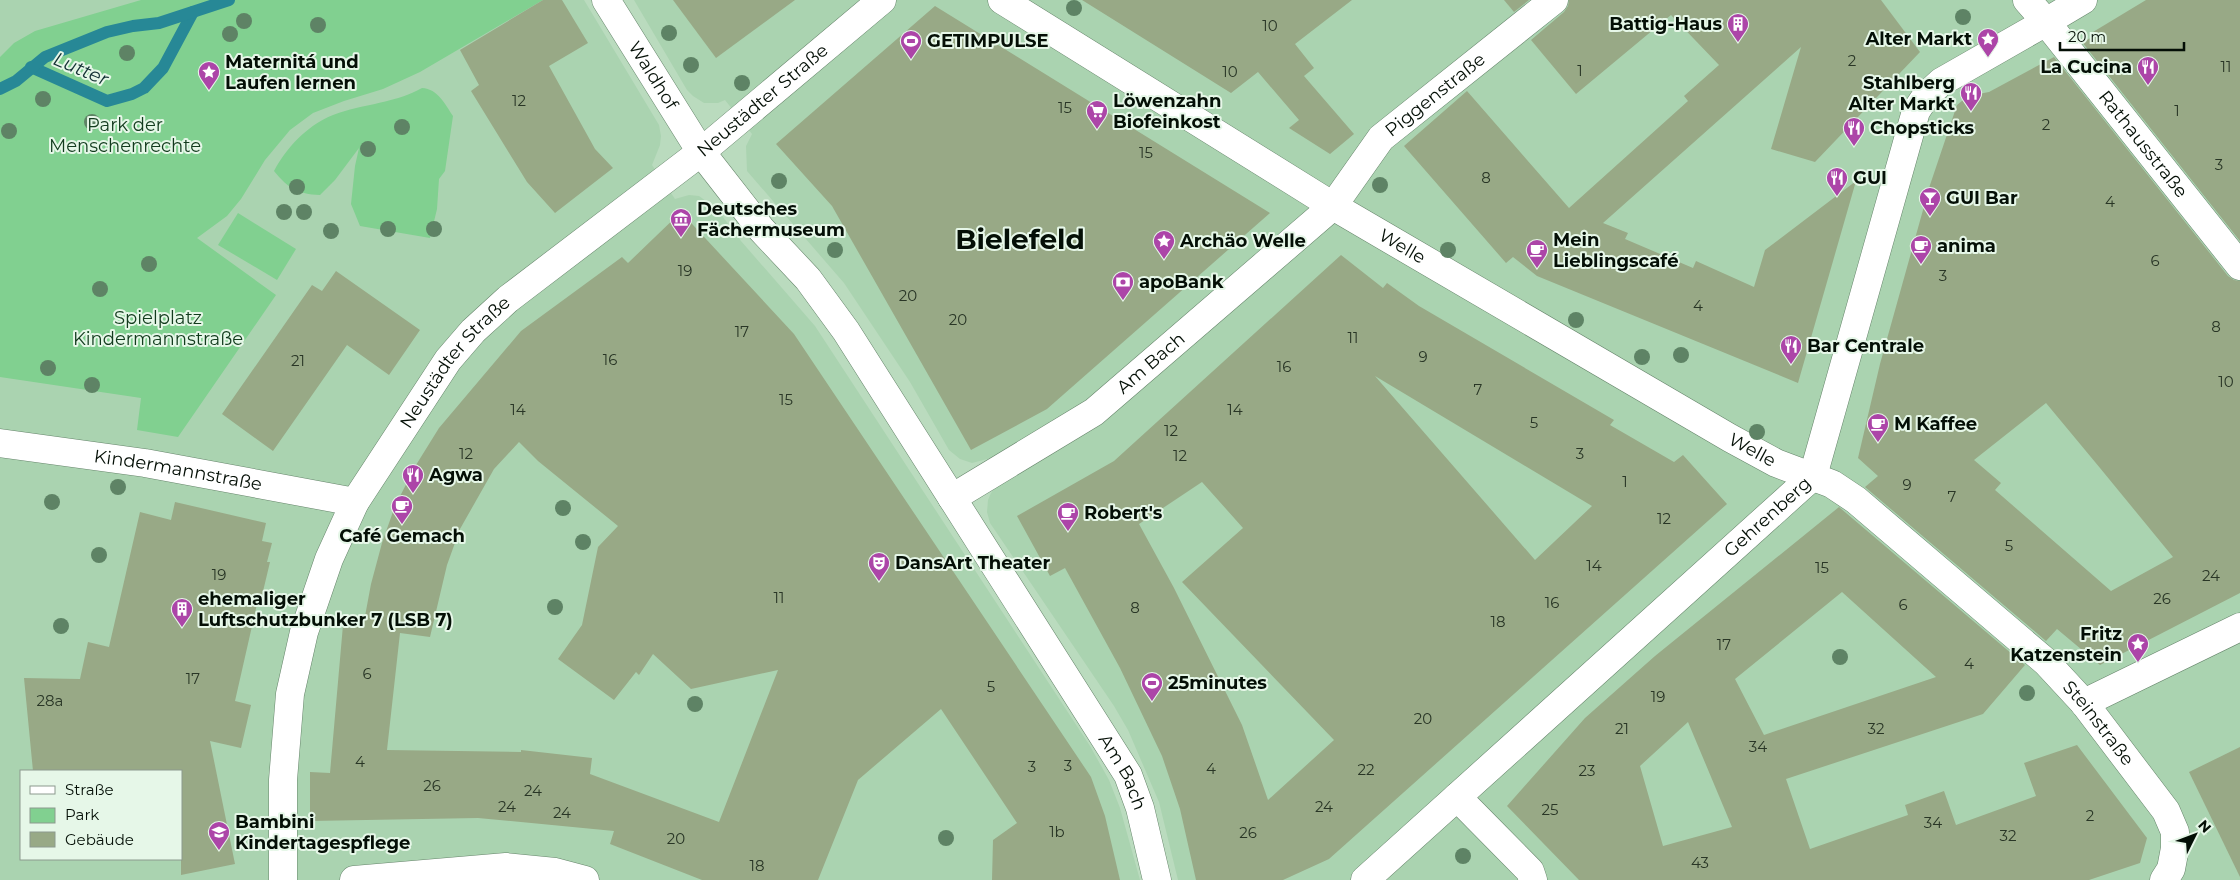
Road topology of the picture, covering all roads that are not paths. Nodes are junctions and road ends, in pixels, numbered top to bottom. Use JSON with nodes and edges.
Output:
{"nodes":[{"id":1,"x":606,"y":0,"type":"edge"},
{"id":2,"x":882,"y":0,"type":"edge"},
{"id":3,"x":1002,"y":0,"type":"edge"},
{"id":4,"x":1554,"y":0,"type":"edge"},
{"id":5,"x":2027,"y":0,"type":"edge"},
{"id":6,"x":2083,"y":0,"type":"edge"},
{"id":7,"x":2046,"y":22,"type":"junction"},
{"id":8,"x":701,"y":152,"type":"junction"},
{"id":9,"x":1333,"y":206,"type":"junction"},
{"id":10,"x":2240,"y":266,"type":"edge"},
{"id":11,"x":0,"y":443,"type":"edge"},
{"id":12,"x":1813,"y":476,"type":"junction"},
{"id":13,"x":952,"y":498,"type":"junction"},
{"id":14,"x":355,"y":502,"type":"junction"},
{"id":15,"x":2240,"y":627,"type":"edge"},
{"id":16,"x":2084,"y":703,"type":"junction"},
{"id":17,"x":1457,"y":796,"type":"junction"},
{"id":18,"x":2167,"y":875,"type":"edge"},
{"id":19,"x":1532,"y":876,"type":"edge"},
{"id":20,"x":282,"y":880,"type":"edge"},
{"id":21,"x":354,"y":880,"type":"edge"},
{"id":22,"x":585,"y":880,"type":"edge"},
{"id":23,"x":1157,"y":880,"type":"edge"},
{"id":24,"x":1365,"y":880,"type":"edge"}],
"edges":[{"from":1,"to":8,"type":"street","name":"Waldhof"},
{"from":2,"to":8,"type":"street","name":"Neustädter Straße"},
{"from":3,"to":9,"type":"street","name":"Welle"},
{"from":4,"to":9,"type":"street","name":"Piggenstraße"},
{"from":5,"to":7,"type":"street"},
{"from":6,"to":7,"type":"street"},
{"from":7,"to":10,"type":"street","name":"Rathausstraße"},
{"from":7,"to":12,"type":"street","name":"Gehrenberg"},
{"from":8,"to":13,"type":"street","name":"Am Bach"},
{"from":8,"to":14,"type":"street","name":"Neustädter Straße"},
{"from":9,"to":12,"type":"street","name":"Welle"},
{"from":9,"to":13,"type":"street","name":"Am Bach"},
{"from":11,"to":14,"type":"street","name":"Kindermannstraße"},
{"from":12,"to":16,"type":"street","name":"Steinstraße"},
{"from":12,"to":17,"type":"street","name":"Gehrenberg"},
{"from":13,"to":23,"type":"street","name":"Am Bach"},
{"from":14,"to":20,"type":"street","name":"Neustädter Straße"},
{"from":15,"to":16,"type":"street"},
{"from":16,"to":18,"type":"street","name":"Steinstraße"},
{"from":17,"to":19,"type":"street"},
{"from":17,"to":24,"type":"street","name":"Gehrenberg"},
{"from":21,"to":22,"type":"street"}]}
